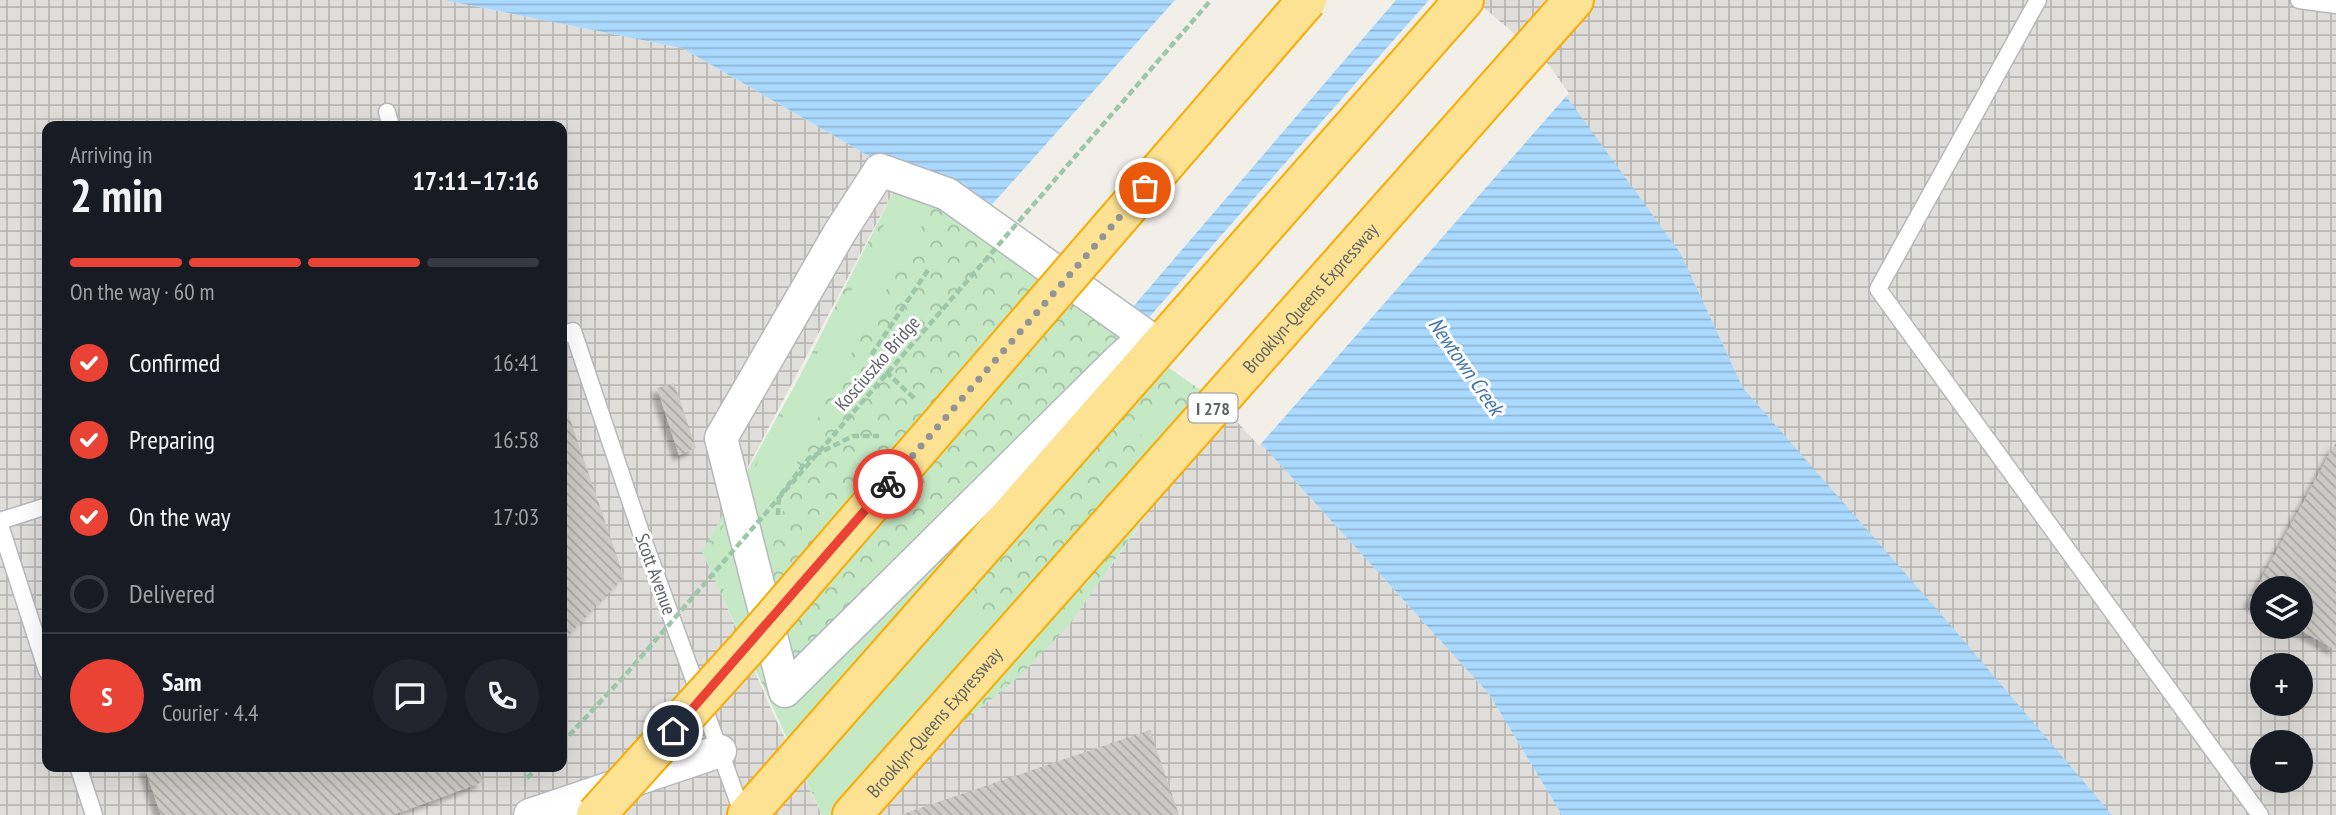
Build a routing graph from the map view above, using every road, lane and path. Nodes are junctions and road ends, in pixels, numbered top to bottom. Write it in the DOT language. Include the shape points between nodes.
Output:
graph roads {
  1 [pos="1211,0"];
  2 [pos="1307,0"];
  3 [pos="1464,0"];
  4 [pos="1574,0"];
  5 [pos="2038,0"];
  6 [pos="2299,0"];
  7 [pos="2336,5"];
  8 [pos="880,170"];
  9 [pos="567,333"];
  10 [pos="890,436"];
  11 [pos="42,508"];
  12 [pos="0,523"];
  13 [pos="778,523"];
  14 [pos="42,655"];
  15 [pos="567,738"];
  16 [pos="720,751"];
  17 [pos="80,772"];
  18 [pos="94,815"];
  19 [pos="530,815"];
  20 [pos="596,815"];
  21 [pos="745,815"];
  22 [pos="852,815"];
  23 [pos="2260,815"];
  1 -- 15 [label="path, Kosciuszko Bridge, bridge"];
  2 -- 20 [label="highway, bridge" via="731,666"];
  3 -- 21 [label="highway"];
  4 -- 22 [label="highway, Brooklyn-Queens Expressway / I 278"];
  5 -- 23 [label="lane" via="1878,289"];
  6 -- 7 [label="lane"];
  8 -- 8 [label="street" via="947,194 1146,336 785,691 721,438"];
  9 -- 16 [label="lane, Scott Avenue"];
  10 -- 13 [label="path" via="853,436 809,458 779,497"];
  11 -- 12 [label="lane"];
  12 -- 14 [label="lane"];
  16 -- 19 [label="street"];
  16 -- 21 [label="lane, Scott Avenue"];
  17 -- 18 [label="lane"];
}
